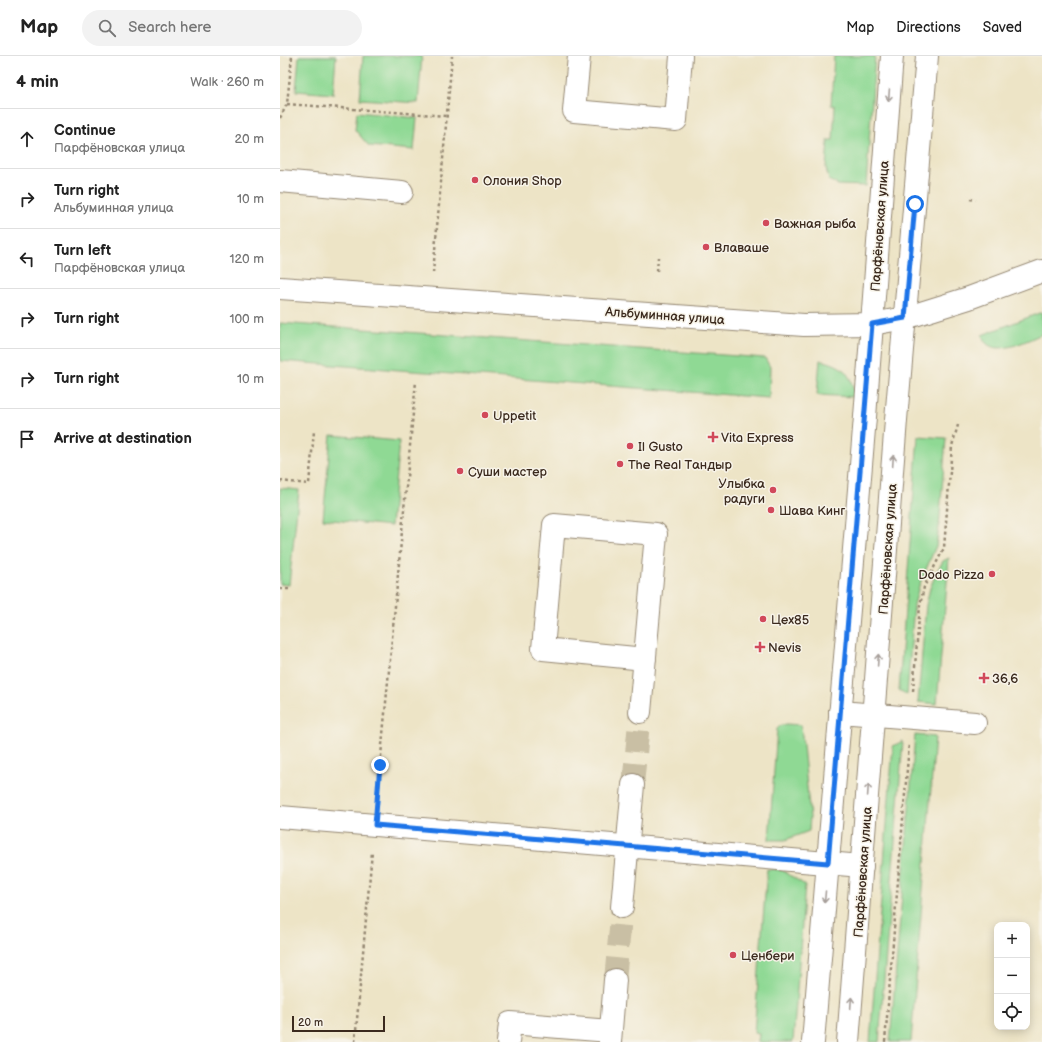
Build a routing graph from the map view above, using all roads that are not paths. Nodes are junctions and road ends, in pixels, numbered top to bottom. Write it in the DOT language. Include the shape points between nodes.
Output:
graph roads {
  1 [pos="579,56"];
  2 [pos="681,56"];
  3 [pos="892,56"];
  4 [pos="927,56"];
  5 [pos="280,181"];
  6 [pos="402,192"];
  7 [pos="1042,271"];
  8 [pos="280,288"];
  9 [pos="905,318"];
  10 [pos="872,324"];
  11 [pos="645,659"];
  12 [pos="640,712"];
  13 [pos="840,712"];
  14 [pos="874,715"];
  15 [pos="975,723"];
  16 [pos="633,785"];
  17 [pos="280,818"];
  18 [pos="628,846"];
  19 [pos="828,863"];
  20 [pos="862,866"];
  21 [pos="622,906"];
  22 [pos="615,980"];
  23 [pos="610,1037"];
  24 [pos="508,1042"];
  25 [pos="814,1042"];
  26 [pos="848,1042"];
  1 -- 2 [label="street" via="574,111 676,120"];
  3 -- 10 [label="street, Парфёновская улица, one-way"];
  4 -- 9 [label="street, Парфёновская улица"];
  5 -- 6 [label="street"];
  7 -- 9 [label="street, Альбуминная улица"];
  8 -- 10 [label="street, Альбуминная улица" via="797,324"];
  9 -- 10 [label="street, Альбуминная улица"];
  14 -- 9 [label="street, Парфёновская улица, one-way"];
  10 -- 13 [label="street, Парфёновская улица"];
  11 -- 11 [label="street" via="543,649 554,525 656,534"];
  11 -- 12 [label="street"];
  13 -- 14 [label="street"];
  13 -- 19 [label="street, Парфёновская улица"];
  14 -- 15 [label="street"];
  20 -- 14 [label="street, Парфёновская улица, one-way"];
  16 -- 18 [label="street"];
  17 -- 18 [label="street"];
  18 -- 19 [label="street"];
  18 -- 21 [label="street"];
  19 -- 20 [label="street"];
  19 -- 25 [label="street, Парфёновская улица, one-way"];
  26 -- 20 [label="street, Парфёновская улица, one-way"];
  22 -- 23 [label="street"];
  23 -- 24 [label="street" via="510,1023"];
}
